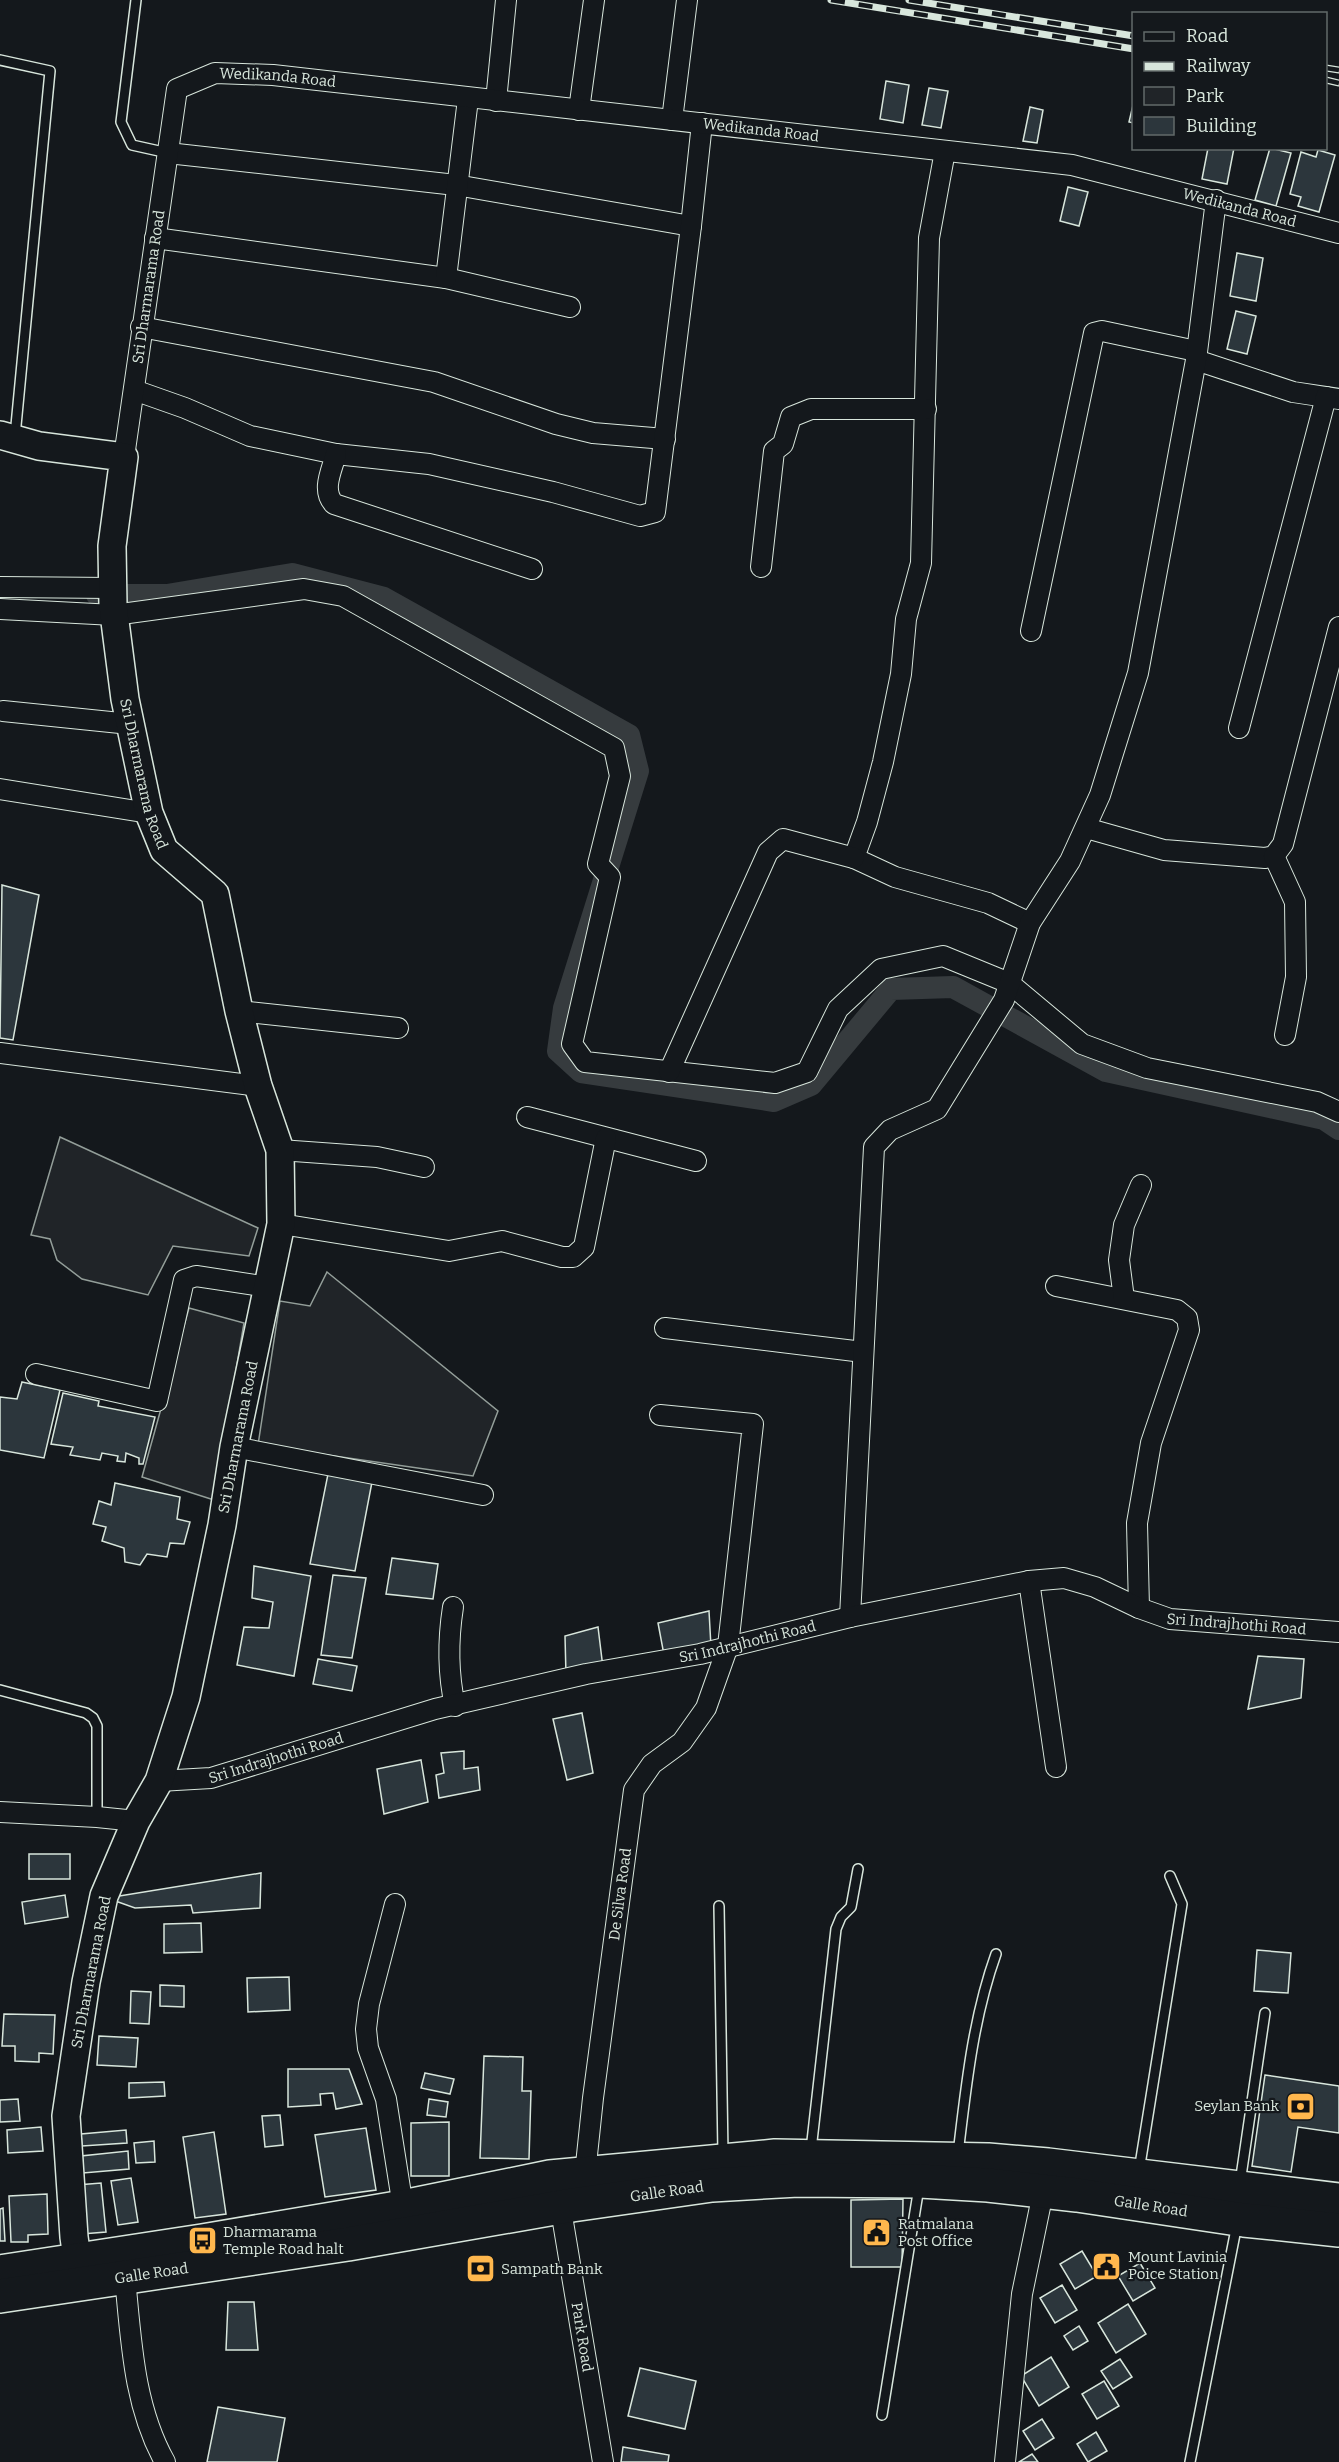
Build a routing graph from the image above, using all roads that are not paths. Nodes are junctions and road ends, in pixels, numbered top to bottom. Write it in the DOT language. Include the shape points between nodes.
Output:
graph roads {
  1 [pos="136,0"];
  2 [pos="506,0"];
  3 [pos="594,0"];
  4 [pos="687,0"];
  5 [pos="0,60"];
  6 [pos="177,89"];
  7 [pos="468,99"];
  8 [pos="496,101"];
  9 [pos="579,110"];
  10 [pos="672,120"];
  11 [pos="702,123"];
  12 [pos="945,152"];
  13 [pos="168,153"];
  14 [pos="456,185"];
  15 [pos="1216,200"];
  16 [pos="691,226"];
  17 [pos="1339,233"];
  18 [pos="155,238"];
  19 [pos="446,278"];
  20 [pos="570,307"];
  21 [pos="141,327"];
  22 [pos="1196,355"];
  23 [pos="134,390"];
  24 [pos="1333,398"];
  25 [pos="926,409"];
  26 [pos="7,437"];
  27 [pos="665,439"];
  28 [pos="336,454"];
  29 [pos="124,457"];
  30 [pos="761,567"];
  31 [pos="532,569"];
  32 [pos="0,587"];
  33 [pos="113,600"];
  34 [pos="0,609"];
  35 [pos="1339,627"];
  36 [pos="1031,631"];
  37 [pos="3,711"];
  38 [pos="130,724"];
  39 [pos="1239,728"];
  40 [pos="0,789"];
  41 [pos="149,813"];
  42 [pos="1086,828"];
  43 [pos="1274,856"];
  44 [pos="854,858"];
  45 [pos="1030,923"];
  46 [pos="1007,991"];
  47 [pos="239,1011"];
  48 [pos="398,1028"];
  49 [pos="1285,1035"];
  50 [pos="0,1053"];
  51 [pos="669,1072"];
  52 [pos="258,1086"];
  53 [pos="1339,1112"];
  54 [pos="527,1117"];
  55 [pos="606,1138"];
  56 [pos="280,1150"];
  57 [pos="696,1161"];
  58 [pos="424,1167"];
  59 [pos="1141,1185"];
  60 [pos="280,1224"];
  61 [pos="1056,1286"];
  62 [pos="269,1287"];
  63 [pos="1124,1299"];
  64 [pos="665,1328"];
  65 [pos="863,1352"];
  66 [pos="36,1374"];
  67 [pos="660,1415"];
  68 [pos="234,1447"];
  69 [pos="483,1495"];
  70 [pos="1029,1581"];
  71 [pos="453,1607"];
  72 [pos="1139,1608"];
  73 [pos="850,1617"];
  74 [pos="1339,1632"];
  75 [pos="728,1646"];
  76 [pos="0,1690"];
  77 [pos="455,1706"];
  78 [pos="1056,1767"];
  79 [pos="159,1781"];
  80 [pos="0,1812"];
  81 [pos="97,1817"];
  82 [pos="136,1821"];
  83 [pos="858,1869"];
  84 [pos="1170,1876"];
  85 [pos="395,1904"];
  86 [pos="719,1906"];
  87 [pos="996,1954"];
  88 [pos="1264,2013"];
  89 [pos="811,2157"];
  90 [pos="958,2159"];
  91 [pos="723,2162"];
  92 [pos="1138,2176"];
  93 [pos="1046,2178"];
  94 [pos="920,2181"];
  95 [pos="567,2186"];
  96 [pos="1339,2200"];
  97 [pos="1239,2204"];
  98 [pos="404,2207"];
  99 [pos="1339,2230"];
  100 [pos="124,2265"];
  101 [pos="0,2272"];
  102 [pos="79,2273"];
  103 [pos="0,2296"];
  104 [pos="882,2415"];
  105 [pos="165,2462"];
  106 [pos="603,2462"];
  107 [pos="1005,2462"];
  108 [pos="1190,2462"];
  1 -- 13 [label="lane" via="121,122 132,145"];
  2 -- 8 [label="street"];
  3 -- 9 [label="street"];
  4 -- 10 [label="street"];
  5 -- 26 [label="lane" via="50,71"];
  6 -- 7 [label="street, Wedikanda Road" via="215,73 273,75"];
  6 -- 13 [label="street, Sri Dharmarama Road"];
  7 -- 8 [label="street, Wedikanda Road"];
  7 -- 14 [label="street"];
  8 -- 9 [label="street, Wedikanda Road"];
  9 -- 10 [label="street, Wedikanda Road"];
  10 -- 11 [label="street, Wedikanda Road"];
  11 -- 12 [label="street, Wedikanda Road"];
  11 -- 16 [label="street"];
  12 -- 15 [label="street, Wedikanda Road" via="1072,165"];
  12 -- 25 [label="street" via="929,238"];
  13 -- 14 [label="street"];
  13 -- 18 [label="street, Sri Dharmarama Road"];
  14 -- 16 [label="street"];
  14 -- 19 [label="street"];
  15 -- 17 [label="street, Wedikanda Road"];
  15 -- 22 [label="street"];
  16 -- 27 [label="street"];
  18 -- 19 [label="street"];
  18 -- 21 [label="street, Sri Dharmarama Road"];
  19 -- 20 [label="street"];
  21 -- 23 [label="street, Sri Dharmarama Road"];
  21 -- 27 [label="street" via="434,382 593,433"];
  22 -- 24 [label="street" via="1293,392"];
  22 -- 36 [label="street" via="1102,331 1094,333"];
  22 -- 42 [label="street" via="1138,673"];
  23 -- 28 [label="street" via="250,436"];
  23 -- 29 [label="street, Sri Dharmarama Road"];
  24 -- 39 [label="street"];
  25 -- 30 [label="street" via="811,409 791,417 783,444 774,451"];
  25 -- 44 [label="street" via="921,563 906,619 901,674 883,762"];
  26 -- 29 [label="street" via="39,446"];
  27 -- 28 [label="street" via="655,512 640,516 429,464"];
  28 -- 31 [label="street" via="327,487 328,498 334,504"];
  29 -- 33 [label="street, Sri Dharmarama Road" via="111,546"];
  32 -- 33 [label="street"];
  33 -- 34 [label="street"];
  33 -- 38 [label="street, Sri Dharmarama Road"];
  33 -- 51 [label="street" via="304,589 343,596 614,748 620,776 572,1044 585,1062"];
  35 -- 43 [label="street" via="1283,844"];
  37 -- 38 [label="street"];
  38 -- 41 [label="street, Sri Dharmarama Road"];
  40 -- 41 [label="street"];
  41 -- 47 [label="street, Sri Dharmarama Road" via="164,850 215,894"];
  42 -- 43 [label="street" via="1164,850"];
  42 -- 45 [label="street"];
  43 -- 49 [label="street" via="1295,902 1296,977"];
  44 -- 45 [label="street" via="895,877 988,903"];
  44 -- 51 [label="street" via="783,839 768,852"];
  45 -- 46 [label="street"];
  46 -- 51 [label="street" via="943,956 881,969 838,1009 807,1072 776,1083"];
  46 -- 53 [label="street" via="1082,1044 1147,1068 1317,1102"];
  46 -- 65 [label="street" via="991,1024 937,1109 890,1130 874,1147"];
  47 -- 48 [label="street"];
  47 -- 52 [label="street, Sri Dharmarama Road"];
  50 -- 52 [label="street"];
  52 -- 56 [label="street, Sri Dharmarama Road"];
  54 -- 55 [label="street"];
  55 -- 57 [label="street"];
  55 -- 60 [label="street" via="584,1247 573,1257 502,1241 449,1251"];
  56 -- 58 [label="street" via="377,1157"];
  56 -- 60 [label="street, Sri Dharmarama Road"];
  59 -- 63 [label="street" via="1124,1225 1119,1260"];
  60 -- 62 [label="street, Sri Dharmarama Road"];
  61 -- 63 [label="street"];
  62 -- 66 [label="street" via="196,1276 184,1280 157,1401"];
  62 -- 68 [label="street, Sri Dharmarama Road"];
  63 -- 72 [label="street" via="1177,1310 1187,1318 1189,1330 1152,1443 1137,1523"];
  64 -- 65 [label="street"];
  65 -- 73 [label="street"];
  67 -- 75 [label="street, De Silva Road" via="753,1424"];
  68 -- 69 [label="street"];
  68 -- 79 [label="street, Sri Dharmarama Road" via="186,1697"];
  70 -- 72 [label="street, Sri Indrajhothi Road" via="1064,1578 1095,1587"];
  70 -- 73 [label="street, Sri Indrajhothi Road"];
  70 -- 78 [label="street"];
  71 -- 77 [label="street" via="450,1667"];
  72 -- 74 [label="street, Sri Indrajhothi Road" via="1170,1619"];
  73 -- 75 [label="street, Sri Indrajhothi Road"];
  75 -- 77 [label="street, Sri Indrajhothi Road" via="586,1674"];
  75 -- 95 [label="street, De Silva Road" via="706,1708 682,1742 652,1764 634,1790 593,2098"];
  76 -- 81 [label="lane" via="93,1718 97,1726"];
  77 -- 79 [label="street, Sri Indrajhothi Road" via="211,1778"];
  79 -- 82 [label="street, Sri Dharmarama Road"];
  80 -- 81 [label="street"];
  81 -- 82 [label="street"];
  82 -- 102 [label="street, Sri Dharmarama Road" via="104,1896 86,1982 66,2116"];
  83 -- 89 [label="lane" via="851,1907 836,1929"];
  84 -- 92 [label="lane" via="1182,1904"];
  85 -- 98 [label="street" via="366,2029 368,2048 386,2099"];
  86 -- 91 [label="lane"];
  87 -- 90 [label="lane" via="975,2031"];
  88 -- 97 [label="lane"];
  89 -- 90 [label="highway, Galle Road"];
  89 -- 91 [label="highway, Galle Road" via="775,2156"];
  90 -- 93 [label="highway, Galle Road"];
  91 -- 95 [label="highway, Galle Road"];
  92 -- 93 [label="highway, Galle Road"];
  92 -- 97 [label="highway, Galle Road"];
  93 -- 94 [label="highway, Galle Road"];
  93 -- 97 [label="highway, Galle Road"];
  93 -- 107 [label="street" via="1022,2294"];
  94 -- 95 [label="highway, Galle Road"];
  94 -- 104 [label="lane"];
  95 -- 98 [label="highway, Galle Road"];
  95 -- 100 [label="highway, Galle Road" via="428,2231"];
  95 -- 106 [label="street, Park Road"];
  96 -- 97 [label="highway, Galle Road"];
  97 -- 99 [label="highway, Galle Road"];
  97 -- 108 [label="lane" via="1221,2315"];
  98 -- 100 [label="highway, Galle Road"];
  100 -- 102 [label="highway, Galle Road"];
  100 -- 105 [label="street" via="136,2384 153,2441"];
  101 -- 102 [label="highway, Galle Road"];
  102 -- 103 [label="highway, Galle Road"];
}
